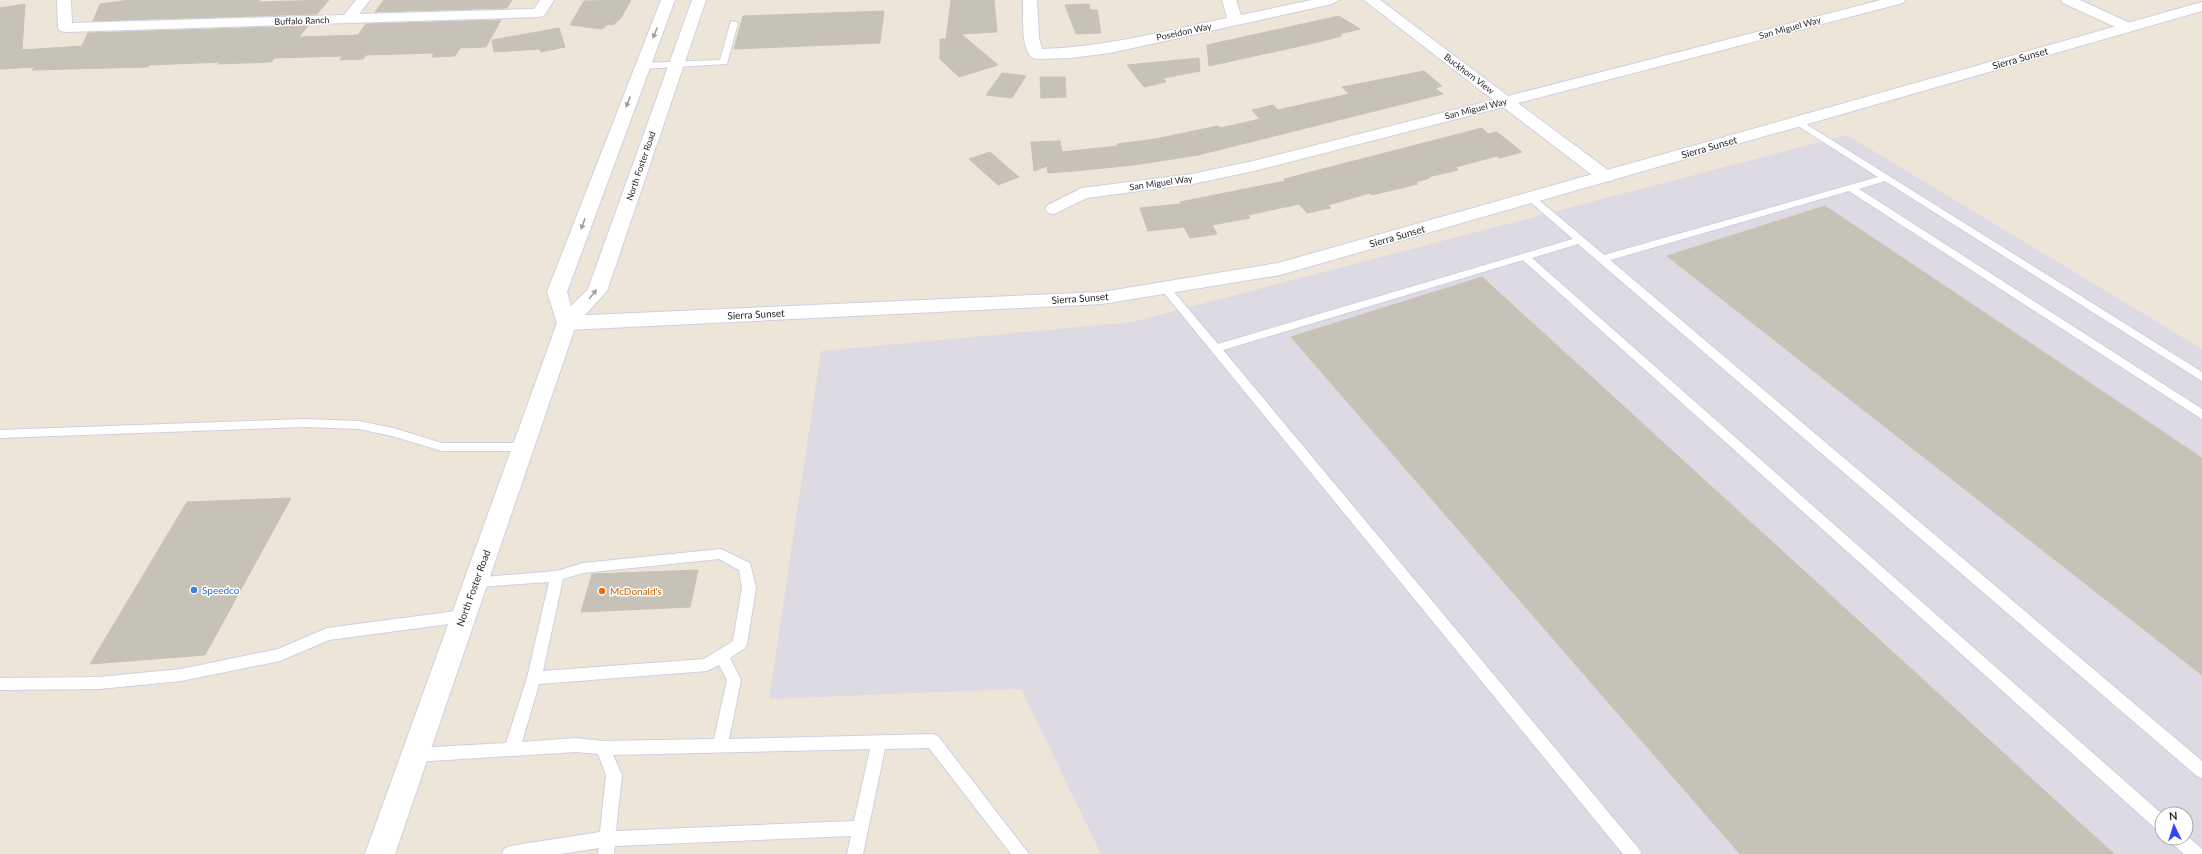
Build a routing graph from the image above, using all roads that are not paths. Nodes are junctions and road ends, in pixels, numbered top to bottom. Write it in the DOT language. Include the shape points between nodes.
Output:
graph roads {
  1 [pos="64,0"];
  2 [pos="363,0"];
  3 [pos="547,0"];
  4 [pos="668,0"];
  5 [pos="698,0"];
  6 [pos="1030,0"];
  7 [pos="1229,0"];
  8 [pos="1332,0"];
  9 [pos="1371,0"];
  10 [pos="1843,0"];
  11 [pos="1898,0"];
  12 [pos="2068,0"];
  13 [pos="2202,6"];
  14 [pos="1860,10"];
  15 [pos="348,19"];
  16 [pos="1235,21"];
  17 [pos="734,23"];
  18 [pos="2127,27"];
  19 [pos="676,64"];
  20 [pos="642,66"];
  21 [pos="1506,102"];
  22 [pos="1798,122"];
  23 [pos="1606,176"];
  24 [pos="1885,178"];
  25 [pos="1851,188"];
  26 [pos="1531,198"];
  27 [pos="1054,209"];
  28 [pos="1580,240"];
  29 [pos="1524,256"];
  30 [pos="1602,258"];
  31 [pos="1165,288"];
  32 [pos="567,323"];
  33 [pos="1215,348"];
  34 [pos="2202,377"];
  35 [pos="2202,415"];
  36 [pos="0,434"];
  37 [pos="523,447"];
  38 [pos="557,576"];
  39 [pos="476,582"];
  40 [pos="464,616"];
  41 [pos="721,656"];
  42 [pos="534,678"];
  43 [pos="0,684"];
  44 [pos="879,742"];
  45 [pos="720,746"];
  46 [pos="603,748"];
  47 [pos="512,749"];
  48 [pos="415,755"];
  49 [pos="2202,771"];
  50 [pos="2154,817"];
  51 [pos="861,828"];
  52 [pos="606,846"];
  53 [pos="2187,846"];
  54 [pos="380,854"];
  55 [pos="510,854"];
  56 [pos="855,854"];
  57 [pos="1021,854"];
  58 [pos="1633,854"];
  59 [pos="2196,854"];
  1 -- 15 [label="street, Buffalo Ranch" via="65,28"];
  2 -- 15 [label="street"];
  3 -- 15 [label="street, Buffalo Ranch" via="539,13"];
  4 -- 20 [label="street, one-way"];
  5 -- 19 [label="street, North Foster Road"];
  6 -- 16 [label="street, Poseidon Way" via="1032,38 1036,54 1110,48"];
  7 -- 16 [label="street"];
  8 -- 16 [label="street, Poseidon Way"];
  9 -- 21 [label="street, Buckhorn View"];
  10 -- 14 [label="street"];
  11 -- 14 [label="street, San Miguel Way"];
  12 -- 18 [label="street"];
  13 -- 18 [label="street, Sierra Sunset"];
  14 -- 21 [label="street, San Miguel Way"];
  17 -- 19 [label="lane" via="724,62"];
  18 -- 22 [label="street, Sierra Sunset"];
  19 -- 20 [label="lane"];
  32 -- 19 [label="street, North Foster Road, one-way" via="597,291"];
  20 -- 32 [label="street, one-way" via="557,292"];
  21 -- 23 [label="street, Buckhorn View"];
  21 -- 27 [label="street, San Miguel Way" via="1254,166 1192,179 1082,193"];
  22 -- 23 [label="street, Sierra Sunset"];
  22 -- 24 [label="lane"];
  23 -- 26 [label="street, Sierra Sunset"];
  24 -- 25 [label="lane"];
  24 -- 34 [label="lane"];
  25 -- 30 [label="lane"];
  25 -- 35 [label="lane"];
  26 -- 28 [label="lane"];
  26 -- 31 [label="street, Sierra Sunset" via="1280,269"];
  28 -- 29 [label="lane"];
  28 -- 30 [label="lane"];
  29 -- 33 [label="lane"];
  29 -- 50 [label="lane"];
  30 -- 49 [label="lane"];
  31 -- 32 [label="street, Sierra Sunset" via="1102,298"];
  31 -- 33 [label="lane"];
  32 -- 37 [label="street, North Foster Road"];
  33 -- 58 [label="lane"];
  36 -- 37 [label="lane" via="305,423 359,425 442,447"];
  37 -- 39 [label="street, North Foster Road"];
  38 -- 39 [label="lane"];
  38 -- 41 [label="lane" via="583,568 721,554 745,567 750,588 740,644"];
  38 -- 42 [label="lane"];
  39 -- 40 [label="street, North Foster Road"];
  40 -- 43 [label="lane" via="327,634 280,655 181,675 100,683"];
  40 -- 48 [label="street, North Foster Road"];
  41 -- 42 [label="lane" via="707,665"];
  41 -- 45 [label="lane" via="734,680"];
  42 -- 47 [label="lane"];
  44 -- 45 [label="lane"];
  44 -- 51 [label="lane"];
  44 -- 57 [label="lane" via="933,741"];
  45 -- 46 [label="lane"];
  46 -- 47 [label="lane" via="576,745"];
  46 -- 52 [label="lane" via="614,775"];
  47 -- 48 [label="lane"];
  48 -- 54 [label="street, North Foster Road"];
  51 -- 52 [label="lane"];
  51 -- 56 [label="lane"];
  52 -- 55 [label="lane"];
  53 -- 59 [label="lane"];
}
